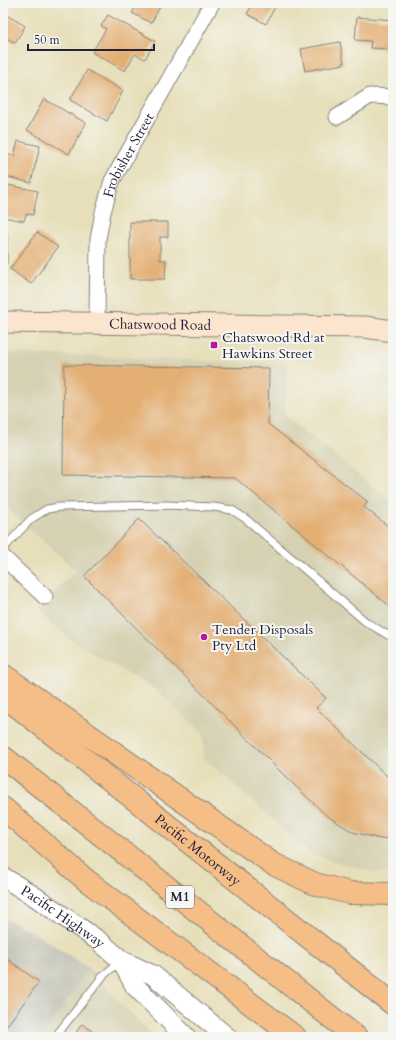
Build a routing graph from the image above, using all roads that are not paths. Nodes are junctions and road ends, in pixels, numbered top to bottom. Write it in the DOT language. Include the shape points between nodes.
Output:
graph roads {
  1 [pos="212,3"];
  2 [pos="393,96"];
  3 [pos="337,117"];
  4 [pos="3,322"];
  5 [pos="393,323"];
  6 [pos="97,324"];
  7 [pos="365,327"];
  8 [pos="393,331"];
  9 [pos="3,549"];
  10 [pos="3,557"];
  11 [pos="45,597"];
  12 [pos="393,638"];
  13 [pos="3,675"];
  14 [pos="3,695"];
  15 [pos="3,757"];
  16 [pos="3,808"];
  17 [pos="3,877"];
  18 [pos="393,894"];
  19 [pos="121,960"];
  20 [pos="393,1004"];
  21 [pos="55,1037"];
  22 [pos="186,1037"];
  23 [pos="226,1037"];
  24 [pos="295,1037"];
  25 [pos="356,1037"];
  1 -- 6 [label="street, Frobisher Street" via="112,181 98,239"];
  2 -- 3 [label="street" via="370,96"];
  4 -- 6 [label="main road, Chatswood Road"];
  5 -- 7 [label="main road, Chatswood Road"];
  6 -- 7 [label="main road, Chatswood Road"];
  7 -- 8 [label="main road, Chatswood Road"];
  9 -- 12 [label="lane" via="31,518 47,509 167,505 214,506 232,510 246,519 366,622"];
  10 -- 11 [label="street"];
  13 -- 18 [label="highway" via="273,864 315,884 350,894"];
  14 -- 20 [label="highway, Pacific Motorway"];
  15 -- 25 [label="highway, M1"];
  16 -- 24 [label="highway" via="86,880"];
  17 -- 19 [label="street, Pacific Highway" via="99,941"];
  19 -- 21 [label="lane" via="103,976"];
  19 -- 22 [label="street, Pacific Highway" via="135,986"];
  19 -- 23 [label="street, Pacific Highway" via="153,975"];
}
